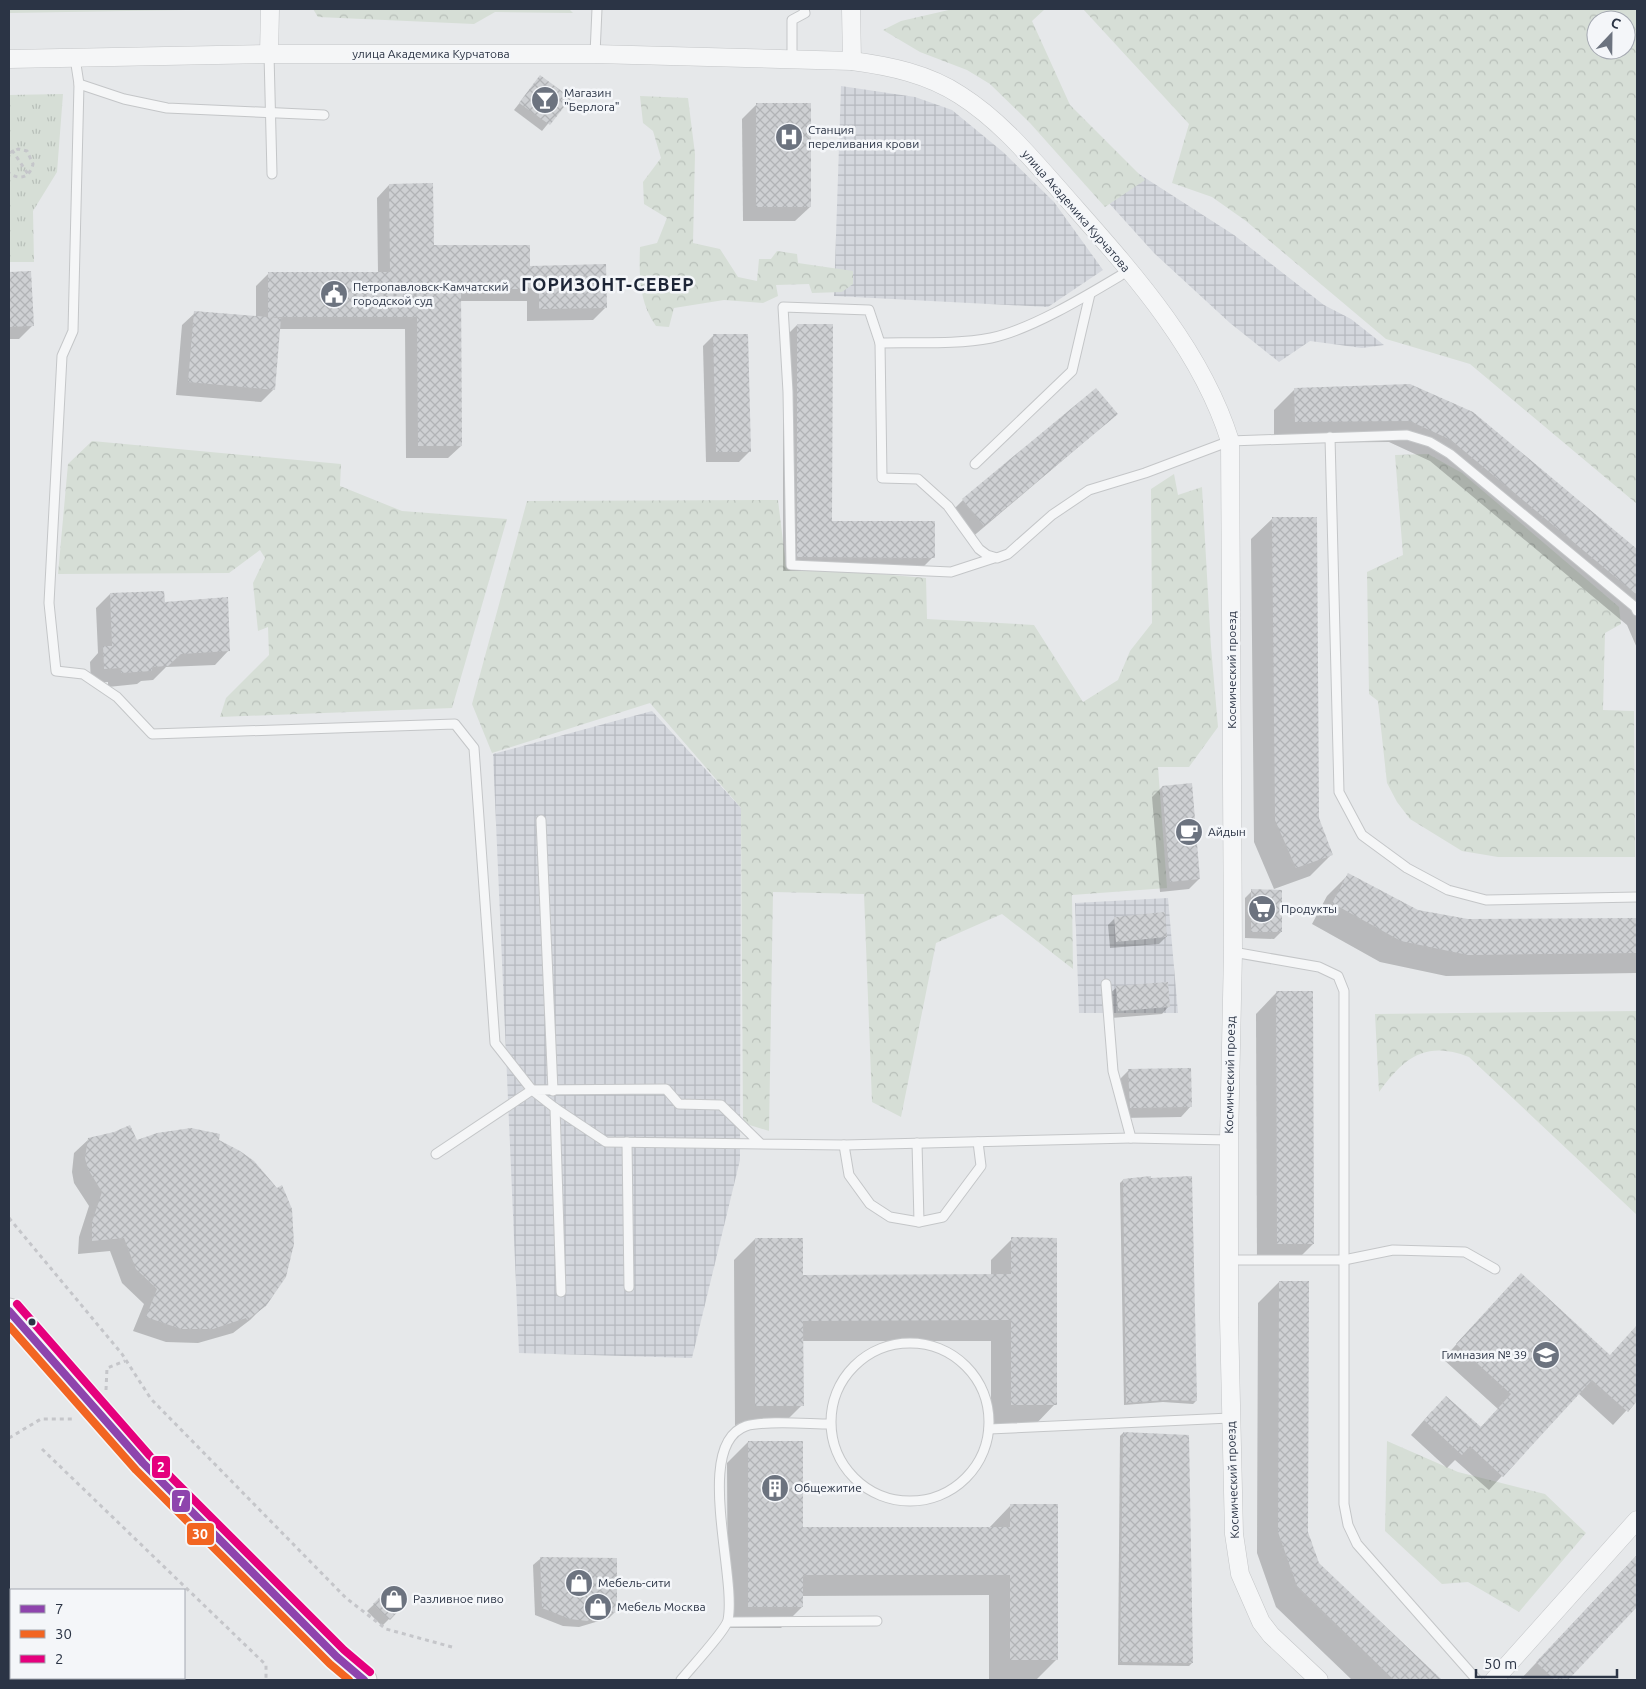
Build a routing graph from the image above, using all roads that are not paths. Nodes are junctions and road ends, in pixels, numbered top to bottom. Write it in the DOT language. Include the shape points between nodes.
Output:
graph roads {
  1 [pos="270,9"];
  2 [pos="597,9"];
  3 [pos="804,9"];
  4 [pos="851,9"];
  5 [pos="269,54"];
  6 [pos="595,54"];
  7 [pos="75,58"];
  8 [pos="9,59"];
  9 [pos="792,60"];
  10 [pos="852,61"];
  11 [pos="79,84"];
  12 [pos="270,113"];
  13 [pos="324,115"];
  14 [pos="272,174"];
  15 [pos="1128,271"];
  16 [pos="1090,294"];
  17 [pos="880,343"];
  18 [pos="1330,437"];
  19 [pos="1230,440"];
  20 [pos="974,464"];
  21 [pos="994,558"];
  22 [pos="1637,611"];
  23 [pos="541,820"];
  24 [pos="1637,897"];
  25 [pos="1233,952"];
  26 [pos="1106,984"];
  27 [pos="532,1090"];
  28 [pos="553,1091"];
  29 [pos="555,1108"];
  30 [pos="1131,1138"];
  31 [pos="1229,1140"];
  32 [pos="627,1142"];
  33 [pos="978,1142"];
  34 [pos="917,1143"];
  35 [pos="761,1144"];
  36 [pos="844,1144"];
  37 [pos="436,1154"];
  38 [pos="918,1222"];
  39 [pos="1231,1260"];
  40 [pos="1344,1260"];
  41 [pos="1495,1268"];
  42 [pos="629,1287"];
  43 [pos="561,1292"];
  44 [pos="9,1311"];
  45 [pos="1230,1418"];
  46 [pos="830,1424"];
  47 [pos="989,1429"];
  48 [pos="1637,1520"];
  49 [pos="877,1621"];
  50 [pos="728,1622"];
  51 [pos="364,1680"];
  52 [pos="681,1680"];
  53 [pos="1319,1680"];
  54 [pos="1477,1680"];
  55 [pos="1494,1680"];
  1 -- 5 [label="street"];
  2 -- 6 [label="lane"];
  3 -- 9 [label="lane" via="805,13 792,20"];
  4 -- 10 [label="street"];
  5 -- 6 [label="street, улица Академика Курчатова"];
  5 -- 7 [label="street, улица Академика Курчатова"];
  5 -- 12 [label="lane"];
  6 -- 9 [label="street, улица Академика Курчатова"];
  7 -- 8 [label="street, улица Академика Курчатова"];
  7 -- 11 [label="lane"];
  9 -- 10 [label="street, улица Академика Курчатова"];
  10 -- 15 [label="street, улица Академика Курчатова" via="928,79 958,93 983,110 1025,151"];
  11 -- 12 [label="lane" via="124,99 167,108"];
  11 -- 27 [label="lane" via="73,331 62,356 50,593 56,671 83,674 117,697 152,734 455,724 474,748 495,1043"];
  12 -- 13 [label="lane"];
  12 -- 14 [label="lane"];
  15 -- 16 [label="lane"];
  15 -- 19 [label="street, улица Академика Курчатова" via="1196,365 1223,418"];
  16 -- 17 [label="lane" via="1008,334 973,341"];
  16 -- 20 [label="lane" via="1072,370"];
  17 -- 21 [label="lane" via="882,478 918,479 948,506 979,549"];
  17 -- 21 [label="lane" via="869,310 783,307 791,565 951,572"];
  18 -- 19 [label="lane"];
  18 -- 22 [label="lane" via="1408,435 1430,442 1450,454"];
  18 -- 24 [label="lane" via="1339,792 1362,835 1415,873 1448,890 1486,900"];
  19 -- 21 [label="lane" via="1145,473 1089,490 1052,514 1008,554"];
  19 -- 25 [label="street, Космический проезд"];
  23 -- 28 [label="lane"];
  25 -- 31 [label="street, Космический проезд"];
  25 -- 40 [label="lane" via="1320,967 1338,976 1344,991"];
  26 -- 30 [label="lane" via="1113,1071"];
  27 -- 28 [label="lane"];
  27 -- 29 [label="lane"];
  27 -- 37 [label="lane"];
  28 -- 35 [label="lane" via="666,1089 679,1104 721,1105"];
  29 -- 32 [label="lane" via="606,1142"];
  29 -- 43 [label="lane"];
  30 -- 31 [label="lane"];
  30 -- 33 [label="lane"];
  31 -- 39 [label="street, Космический проезд"];
  32 -- 35 [label="lane"];
  32 -- 42 [label="lane"];
  33 -- 34 [label="lane"];
  33 -- 38 [label="lane" via="981,1166 964,1190 943,1217"];
  34 -- 36 [label="lane"];
  34 -- 38 [label="lane"];
  35 -- 36 [label="lane"];
  36 -- 38 [label="lane" via="849,1175 870,1204 890,1217"];
  39 -- 40 [label="lane"];
  39 -- 45 [label="street, Космический проезд"];
  40 -- 41 [label="lane" via="1393,1250 1465,1252"];
  40 -- 54 [label="lane" via="1344,1504 1348,1525 1373,1565"];
  44 -- 51 [label="main road" via="143,1463 337,1657"];
  45 -- 47 [label="lane"];
  45 -- 53 [label="street, Космический проезд" via="1234,1534 1240,1574 1271,1635"];
  46 -- 47 [label="lane" via="835,1450 849,1473 869,1490 894,1500 921,1500 946,1492 967,1476 982,1455"];
  46 -- 47 [label="lane" via="833,1399 845,1376 863,1358 886,1346 912,1343 937,1347 959,1360 977,1379 987,1403"];
  46 -- 50 [label="lane" via="752,1424 738,1430 726,1442 719,1469"];
  48 -- 55 [label="street"];
  49 -- 50 [label="lane"];
  50 -- 52 [label="lane"];
}
